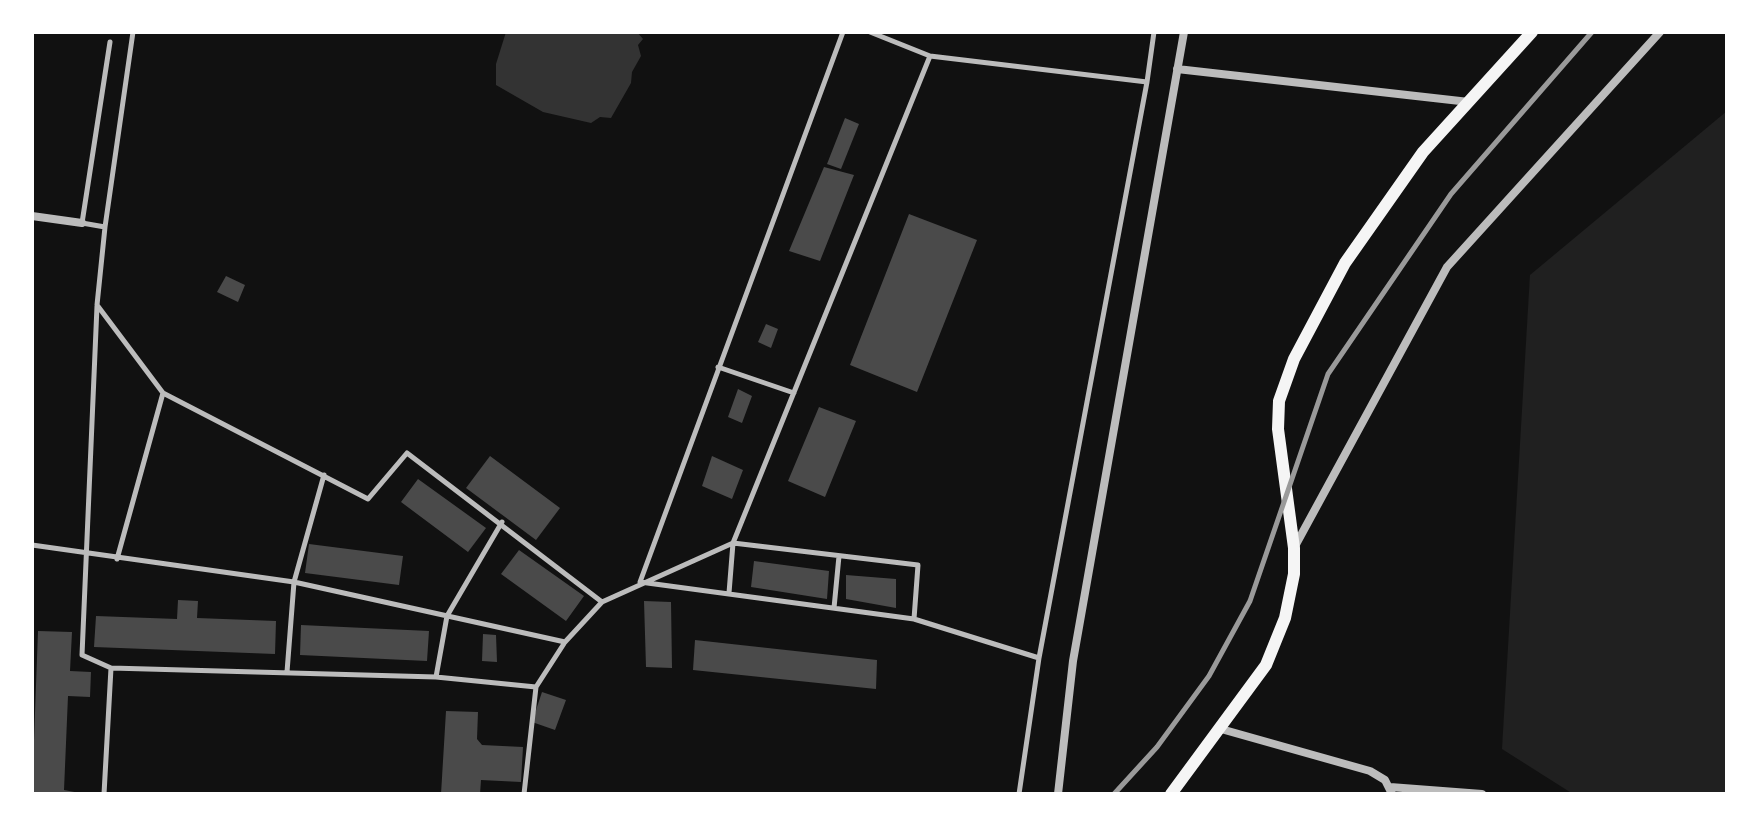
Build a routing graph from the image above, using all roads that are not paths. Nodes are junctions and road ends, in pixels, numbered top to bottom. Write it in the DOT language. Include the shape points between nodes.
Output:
graph roads {
  1 [pos="133,32"];
  2 [pos="843,32"];
  3 [pos="870,32"];
  4 [pos="1154,32"];
  5 [pos="1184,32"];
  6 [pos="1532,32"];
  7 [pos="1660,32"];
  8 [pos="110,42"];
  9 [pos="930,56"];
  10 [pos="1177,69"];
  11 [pos="1147,82"];
  12 [pos="1469,102"];
  13 [pos="32,216"];
  14 [pos="82,223"];
  15 [pos="105,227"];
  16 [pos="97,305"];
  17 [pos="718,367"];
  18 [pos="163,393"];
  19 [pos="794,393"];
  20 [pos="324,475"];
  21 [pos="502,522"];
  22 [pos="733,543"];
  23 [pos="32,545"];
  24 [pos="1294,548"];
  25 [pos="85,552"];
  26 [pos="839,556"];
  27 [pos="117,559"];
  28 [pos="294,582"];
  29 [pos="640,582"];
  30 [pos="729,593"];
  31 [pos="602,602"];
  32 [pos="834,608"];
  33 [pos="447,616"];
  34 [pos="914,619"];
  35 [pos="565,642"];
  36 [pos="1039,658"];
  37 [pos="111,668"];
  38 [pos="287,672"];
  39 [pos="436,677"];
  40 [pos="536,687"];
  41 [pos="1221,729"];
  42 [pos="1391,791"];
  43 [pos="104,794"];
  44 [pos="524,794"];
  45 [pos="1019,794"];
  46 [pos="1058,794"];
  47 [pos="1171,794"];
  48 [pos="1482,794"];
  1 -- 15 [label="lane"];
  2 -- 17 [label="lane"];
  3 -- 9 [label="lane"];
  4 -- 11 [label="lane"];
  5 -- 10 [label="street"];
  6 -- 12 [label="main road"];
  7 -- 24 [label="street" via="1447,267"];
  8 -- 14 [label="lane"];
  9 -- 11 [label="lane"];
  9 -- 19 [label="lane"];
  10 -- 12 [label="street"];
  10 -- 46 [label="street" via="1073,661"];
  11 -- 36 [label="lane"];
  12 -- 24 [label="main road" via="1423,152 1345,263 1294,359 1279,401 1278,429"];
  13 -- 14 [label="street"];
  14 -- 15 [label="lane"];
  15 -- 16 [label="lane"];
  16 -- 18 [label="lane"];
  16 -- 25 [label="lane"];
  17 -- 19 [label="lane"];
  17 -- 29 [label="lane"];
  18 -- 20 [label="lane"];
  18 -- 27 [label="lane"];
  19 -- 22 [label="lane"];
  20 -- 21 [label="lane" via="368,499 407,453"];
  20 -- 28 [label="lane"];
  21 -- 31 [label="lane"];
  21 -- 33 [label="lane"];
  22 -- 26 [label="lane"];
  22 -- 29 [label="lane"];
  22 -- 30 [label="lane"];
  23 -- 25 [label="lane"];
  24 -- 41 [label="main road" via="1294,574 1281,630 1266,665"];
  25 -- 27 [label="lane"];
  25 -- 37 [label="lane" via="82,655"];
  26 -- 32 [label="lane"];
  26 -- 34 [label="lane" via="918,565"];
  27 -- 28 [label="lane"];
  28 -- 33 [label="lane"];
  28 -- 38 [label="lane"];
  29 -- 30 [label="lane"];
  29 -- 31 [label="lane"];
  30 -- 32 [label="lane"];
  31 -- 35 [label="lane"];
  32 -- 34 [label="lane"];
  33 -- 35 [label="lane"];
  33 -- 39 [label="lane"];
  34 -- 36 [label="lane"];
  35 -- 40 [label="lane"];
  36 -- 45 [label="lane"];
  37 -- 38 [label="lane"];
  37 -- 43 [label="lane"];
  38 -- 39 [label="lane"];
  39 -- 40 [label="lane"];
  40 -- 44 [label="lane"];
  41 -- 42 [label="street" via="1361,767 1378,775"];
  41 -- 47 [label="main road"];
  42 -- 48 [label="street"];
}
